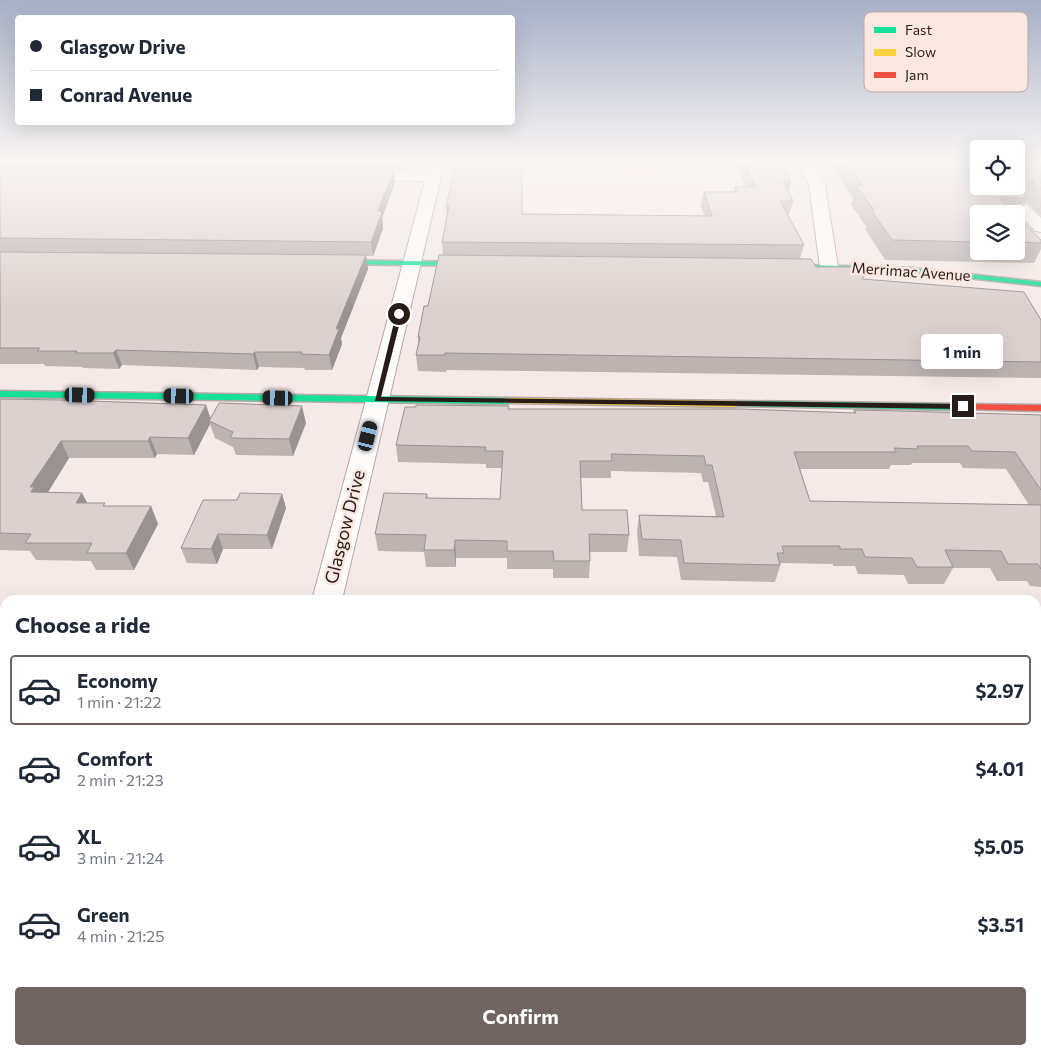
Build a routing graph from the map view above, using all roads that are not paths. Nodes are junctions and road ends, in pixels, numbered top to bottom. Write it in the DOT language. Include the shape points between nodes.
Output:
graph roads {
  1 [pos="425,211"];
  2 [pos="821,211"];
  3 [pos="1024,211"];
  4 [pos="1041,227"];
  5 [pos="324,262"];
  6 [pos="412,263"];
  7 [pos="491,264"];
  8 [pos="769,266"];
  9 [pos="829,267"];
  10 [pos="1041,284"];
  11 [pos="0,394"];
  12 [pos="378,399"];
  13 [pos="1041,408"];
  14 [pos="327,595"];
  1 -- 6 [label="street, Glasgow Drive"];
  2 -- 9 [label="street"];
  3 -- 4 [label="street"];
  5 -- 6 [label="street"];
  6 -- 7 [label="street"];
  6 -- 12 [label="street, Glasgow Drive"];
  8 -- 9 [label="street, Merrimac Avenue"];
  9 -- 10 [label="street, Merrimac Avenue" via="912,270"];
  11 -- 12 [label="street"];
  12 -- 13 [label="street"];
  12 -- 14 [label="street, Glasgow Drive"];
}
